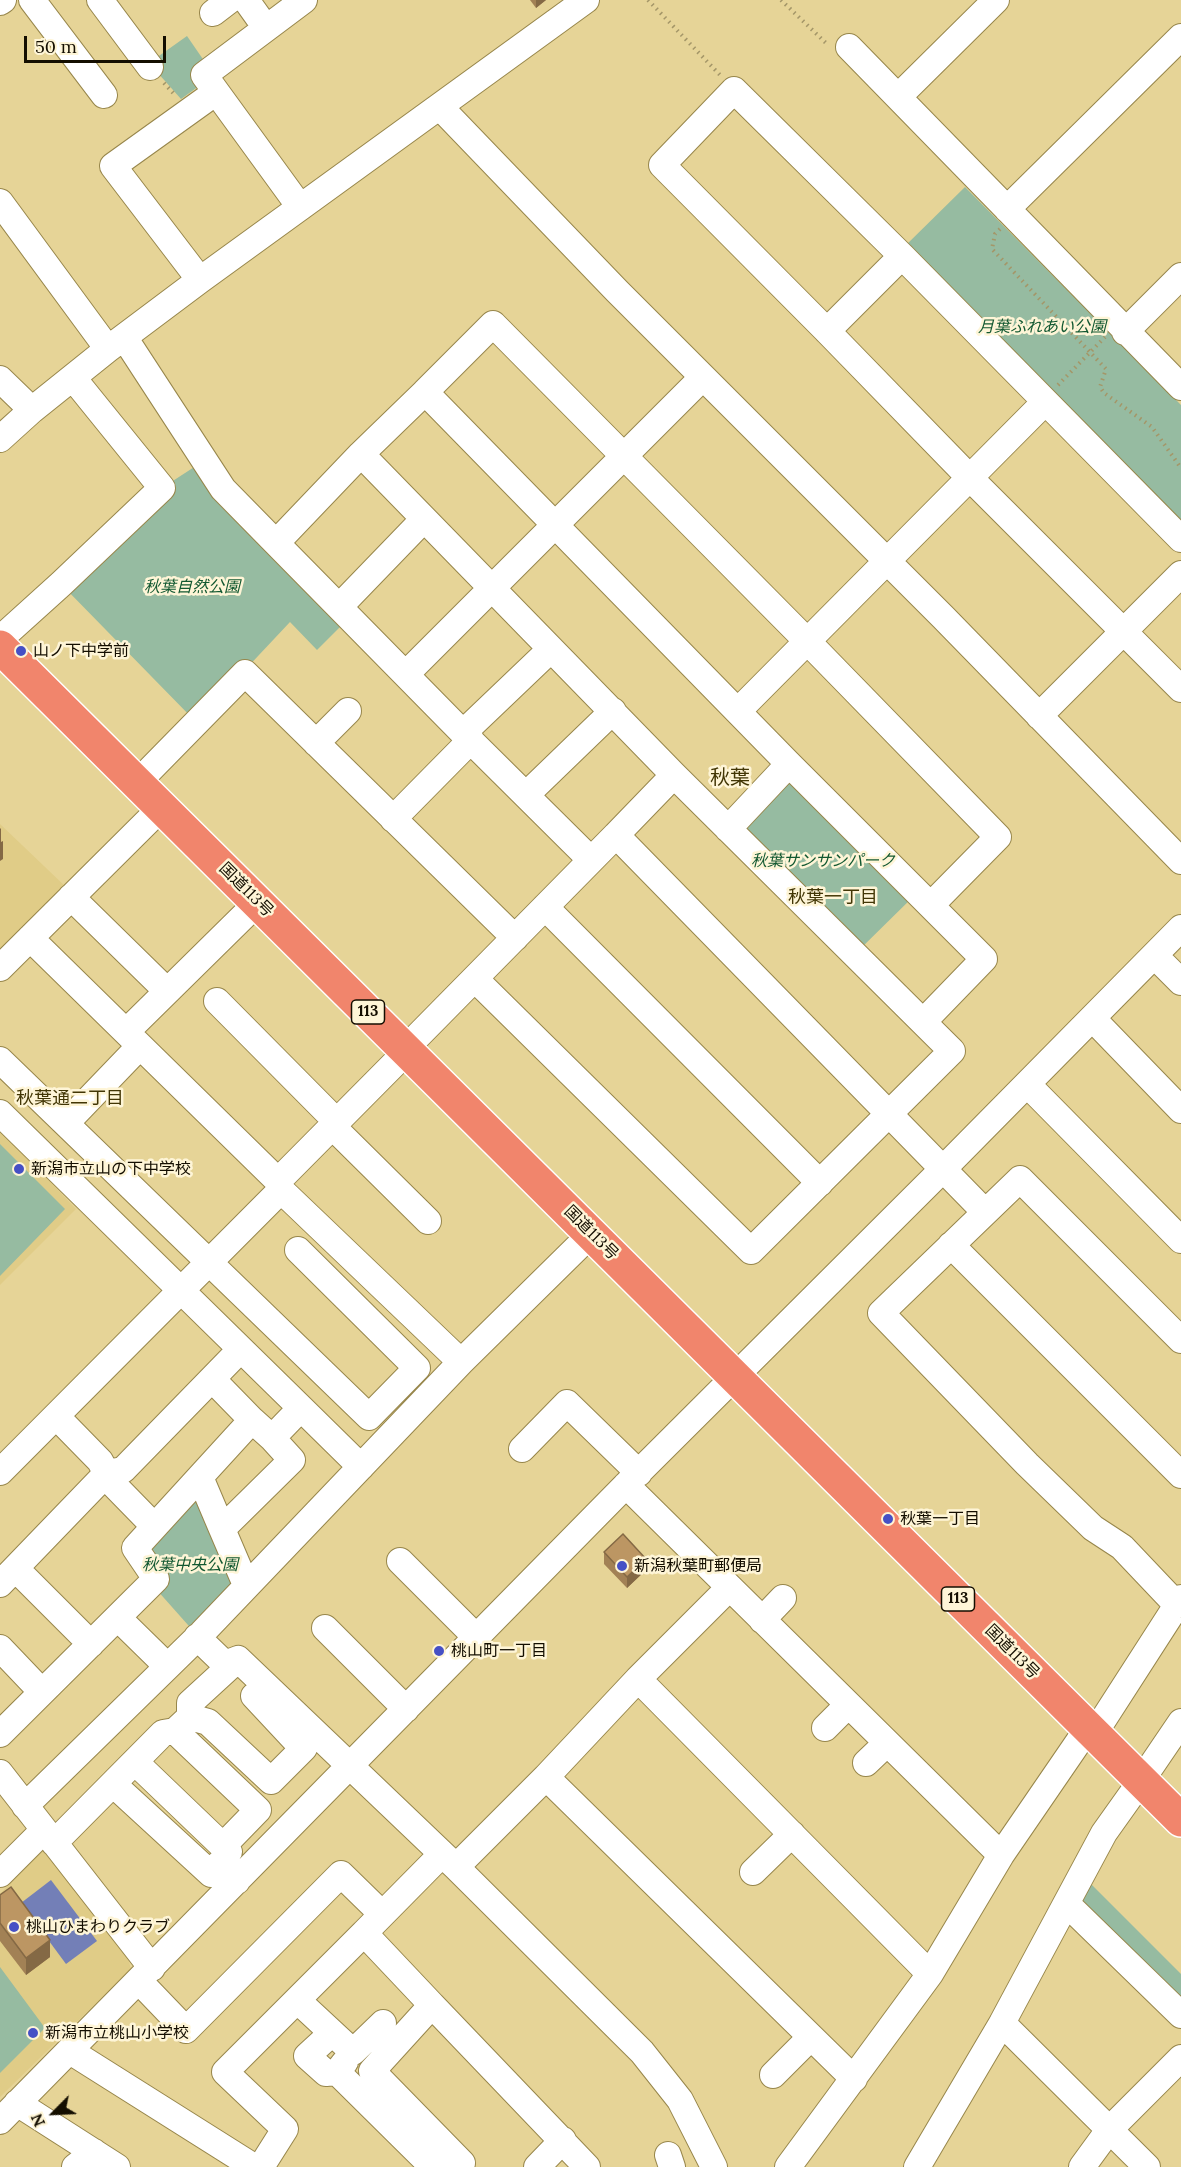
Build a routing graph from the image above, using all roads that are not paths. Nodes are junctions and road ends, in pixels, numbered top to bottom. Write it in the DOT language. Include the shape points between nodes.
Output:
graph roads {
  1 [pos="32,0"];
  2 [pos="100,0"];
  3 [pos="246,0"];
  4 [pos="304,0"];
  5 [pos="586,0"];
  6 [pos="996,0"];
  7 [pos="266,28"];
  8 [pos="1181,38"];
  9 [pos="849,47"];
  10 [pos="150,67"];
  11 [pos="105,95"];
  12 [pos="898,97"];
  13 [pos="197,106"];
  14 [pos="440,107"];
  15 [pos="0,202"];
  16 [pos="300,207"];
  17 [pos="1010,213"];
  18 [pos="902,256"];
  19 [pos="1181,276"];
  20 [pos="200,280"];
  21 [pos="1121,328"];
  22 [pos="827,331"];
  23 [pos="116,343"];
  24 [pos="703,377"];
  25 [pos="73,378"];
  26 [pos="0,379"];
  27 [pos="1181,387"];
  28 [pos="425,392"];
  29 [pos="1044,401"];
  30 [pos="32,410"];
  31 [pos="0,439"];
  32 [pos="361,454"];
  33 [pos="624,456"];
  34 [pos="970,478"];
  35 [pos="424,519"];
  36 [pos="555,525"];
  37 [pos="1181,540"];
  38 [pos="276,543"];
  39 [pos="886,562"];
  40 [pos="1181,573"];
  41 [pos="492,588"];
  42 [pos="340,606"];
  43 [pos="1124,632"];
  44 [pos="0,639"];
  45 [pos="808,642"];
  46 [pos="0,647"];
  47 [pos="551,649"];
  48 [pos="406,674"];
  49 [pos="1181,689"];
  50 [pos="348,711"];
  51 [pos="613,711"];
  52 [pos="738,711"];
  53 [pos="1039,716"];
  54 [pos="467,736"];
  55 [pos="316,743"];
  56 [pos="789,764"];
  57 [pos="674,775"];
  58 [pos="138,782"];
  59 [pos="526,795"];
  60 [pos="162,807"];
  61 [pos="393,819"];
  62 [pos="728,829"];
  63 [pos="616,835"];
  64 [pos="591,860"];
  65 [pos="1181,861"];
  66 [pos="71,897"];
  67 [pos="258,902"];
  68 [pos="931,905"];
  69 [pos="545,907"];
  70 [pos="1181,928"];
  71 [pos="30,938"];
  72 [pos="515,938"];
  73 [pos="1155,956"];
  74 [pos="0,968"];
  75 [pos="475,979"];
  76 [pos="1181,982"];
  77 [pos="167,991"];
  78 [pos="217,1001"];
  79 [pos="1092,1018"];
  80 [pos="923,1022"];
  81 [pos="133,1039"];
  82 [pos="406,1050"];
  83 [pos="0,1060"];
  84 [pos="1027,1084"];
  85 [pos="1181,1110"];
  86 [pos="0,1113"];
  87 [pos="890,1114"];
  88 [pos="334,1124"];
  89 [pos="70,1127"];
  90 [pos="47,1161"];
  91 [pos="944,1168"];
  92 [pos="820,1183"];
  93 [pos="280,1186"];
  94 [pos="985,1212"];
  95 [pos="428,1221"];
  96 [pos="591,1234"];
  97 [pos="1181,1240"];
  98 [pos="951,1245"];
  99 [pos="298,1250"];
  100 [pos="209,1263"];
  101 [pos="181,1290"];
  102 [pos="1177,1328"];
  103 [pos="240,1350"];
  104 [pos="461,1362"];
  105 [pos="736,1377"];
  106 [pos="212,1379"];
  107 [pos="301,1408"];
  108 [pos="56,1416"];
  109 [pos="252,1420"];
  110 [pos="272,1438"];
  111 [pos="522,1449"];
  112 [pos="361,1467"];
  113 [pos="0,1472"];
  114 [pos="107,1473"];
  115 [pos="1181,1475"];
  116 [pos="200,1478"];
  117 [pos="632,1479"];
  118 [pos="154,1526"];
  119 [pos="222,1529"];
  120 [pos="400,1561"];
  121 [pos="4,1580"];
  122 [pos="246,1585"];
  123 [pos="729,1588"];
  124 [pos="783,1598"];
  125 [pos="1179,1602"];
  126 [pos="117,1618"];
  127 [pos="762,1620"];
  128 [pos="325,1628"];
  129 [pos="197,1637"];
  130 [pos="476,1637"];
  131 [pos="91,1644"];
  132 [pos="0,1648"];
  133 [pos="166,1666"];
  134 [pos="229,1667"];
  135 [pos="638,1679"];
  136 [pos="42,1692"];
  137 [pos="848,1705"];
  138 [pos="406,1709"];
  139 [pos="1181,1722"];
  140 [pos="182,1724"];
  141 [pos="825,1728"];
  142 [pos="1091,1731"];
  143 [pos="0,1734"];
  144 [pos="303,1735"];
  145 [pos="886,1743"];
  146 [pos="135,1762"];
  147 [pos="866,1763"];
  148 [pos="350,1766"];
  149 [pos="0,1773"];
  150 [pos="546,1777"];
  151 [pos="1141,1781"];
  152 [pos="113,1784"];
  153 [pos="25,1806"];
  154 [pos="1181,1820"];
  155 [pos="792,1834"];
  156 [pos="49,1837"];
  157 [pos="1001,1855"];
  158 [pos="449,1860"];
  159 [pos="227,1863"];
  160 [pos="753,1872"];
  161 [pos="0,1874"];
  162 [pos="1067,1904"];
  163 [pos="382,1914"];
  164 [pos="364,1933"];
  165 [pos="930,1974"];
  166 [pos="145,1975"];
  167 [pos="297,2000"];
  168 [pos="432,2006"];
  169 [pos="1181,2014"];
  170 [pos="383,2023"];
  171 [pos="1002,2023"];
  172 [pos="332,2033"];
  173 [pos="811,2037"];
  174 [pos="69,2051"];
  175 [pos="353,2052"];
  176 [pos="1181,2058"];
  177 [pos="322,2074"];
  178 [pos="773,2075"];
  179 [pos="854,2079"];
  180 [pos="9,2112"];
  181 [pos="1109,2130"];
  182 [pos="563,2140"];
  183 [pos="82,2163"];
  184 [pos="452,2164"];
  185 [pos="1084,2166"];
  186 [pos="117,2167"];
  187 [pos="254,2167"];
  188 [pos="261,2167"];
  189 [pos="537,2167"];
  190 [pos="587,2167"];
  191 [pos="714,2167"];
  192 [pos="788,2167"];
  193 [pos="917,2167"];
  194 [pos="1147,2167"];
  1 -- 11 [label="street"];
  2 -- 10 [label="street"];
  3 -- 7 [label="street"];
  4 -- 7 [label="street"];
  5 -- 14 [label="street"];
  6 -- 12 [label="street"];
  7 -- 16 [label="street" via="204,75"];
  8 -- 17 [label="street"];
  9 -- 12 [label="street"];
  12 -- 17 [label="street"];
  13 -- 20 [label="street" via="113,166"];
  14 -- 16 [label="street"];
  14 -- 24 [label="street"];
  15 -- 23 [label="street"];
  16 -- 20 [label="street"];
  17 -- 21 [label="street"];
  18 -- 22 [label="street"];
  18 -- 22 [label="street" via="734,90 662,165"];
  18 -- 29 [label="street"];
  19 -- 21 [label="street"];
  20 -- 23 [label="street"];
  21 -- 27 [label="street"];
  22 -- 34 [label="street"];
  23 -- 25 [label="street"];
  23 -- 38 [label="street" via="223,489"];
  24 -- 33 [label="street"];
  24 -- 39 [label="street"];
  25 -- 30 [label="street"];
  25 -- 44 [label="street" via="162,488"];
  26 -- 30 [label="street"];
  28 -- 32 [label="street"];
  28 -- 33 [label="street" via="493,324"];
  28 -- 36 [label="street"];
  29 -- 34 [label="street"];
  29 -- 37 [label="street"];
  30 -- 31 [label="street"];
  32 -- 35 [label="street"];
  32 -- 38 [label="street"];
  33 -- 36 [label="street"];
  33 -- 45 [label="street"];
  34 -- 39 [label="street"];
  34 -- 43 [label="street"];
  35 -- 41 [label="street"];
  35 -- 42 [label="street"];
  36 -- 41 [label="street"];
  36 -- 52 [label="street"];
  38 -- 42 [label="street"];
  39 -- 45 [label="street"];
  39 -- 53 [label="street"];
  40 -- 43 [label="street"];
  41 -- 47 [label="street"];
  41 -- 48 [label="street"];
  42 -- 48 [label="street"];
  43 -- 49 [label="street"];
  43 -- 53 [label="street"];
  45 -- 52 [label="street"];
  45 -- 68 [label="street" via="998,837"];
  46 -- 58 [label="highway, 国道113号 / 113"];
  47 -- 51 [label="street"];
  47 -- 54 [label="street"];
  48 -- 54 [label="street"];
  50 -- 55 [label="street"];
  51 -- 57 [label="street"];
  51 -- 59 [label="street"];
  52 -- 56 [label="street"];
  53 -- 65 [label="street"];
  54 -- 59 [label="street"];
  54 -- 61 [label="street"];
  55 -- 58 [label="street" via="245,673"];
  55 -- 61 [label="street"];
  56 -- 62 [label="street"];
  56 -- 68 [label="street"];
  57 -- 62 [label="street"];
  57 -- 63 [label="street"];
  58 -- 60 [label="highway, 国道113号 / 113"];
  59 -- 64 [label="street"];
  60 -- 66 [label="street"];
  60 -- 67 [label="highway, 国道113号 / 113"];
  61 -- 72 [label="street"];
  62 -- 80 [label="street"];
  63 -- 64 [label="street"];
  63 -- 87 [label="street"];
  64 -- 69 [label="street"];
  66 -- 71 [label="street"];
  66 -- 77 [label="street"];
  67 -- 77 [label="street"];
  67 -- 82 [label="highway, 国道113号 / 113"];
  68 -- 80 [label="street" via="984,959"];
  69 -- 72 [label="street"];
  69 -- 92 [label="street"];
  70 -- 73 [label="street"];
  71 -- 74 [label="street"];
  71 -- 81 [label="street"];
  72 -- 75 [label="street"];
  73 -- 76 [label="street"];
  73 -- 79 [label="street"];
  75 -- 82 [label="street"];
  75 -- 92 [label="street" via="751,1251"];
  77 -- 81 [label="street"];
  78 -- 88 [label="street"];
  79 -- 84 [label="street"];
  79 -- 85 [label="street"];
  80 -- 87 [label="street" via="952,1051"];
  81 -- 89 [label="street"];
  81 -- 93 [label="street"];
  82 -- 88 [label="street"];
  82 -- 96 [label="highway, 国道113号 / 113"];
  83 -- 89 [label="street"];
  84 -- 91 [label="street"];
  84 -- 97 [label="street"];
  86 -- 90 [label="street"];
  87 -- 91 [label="street"];
  87 -- 92 [label="street"];
  88 -- 93 [label="street"];
  88 -- 95 [label="street"];
  89 -- 90 [label="street"];
  89 -- 100 [label="street"];
  90 -- 101 [label="street"];
  91 -- 94 [label="street"];
  91 -- 105 [label="street"];
  93 -- 100 [label="street"];
  93 -- 104 [label="street"];
  94 -- 98 [label="street"];
  94 -- 102 [label="street" via="1020,1179"];
  96 -- 104 [label="street"];
  96 -- 105 [label="highway, 国道113号 / 113"];
  98 -- 115 [label="street"];
  98 -- 125 [label="street" via="881,1313 1027,1464 1093,1528 1122,1547"];
  99 -- 100 [label="street" via="417,1368 369,1417"];
  100 -- 101 [label="street"];
  101 -- 103 [label="street"];
  101 -- 108 [label="street"];
  103 -- 106 [label="street"];
  103 -- 107 [label="street"];
  104 -- 112 [label="street"];
  105 -- 117 [label="street"];
  105 -- 142 [label="highway, 国道113号 / 113"];
  106 -- 109 [label="street"];
  106 -- 114 [label="street" via="123,1470"];
  107 -- 110 [label="street"];
  107 -- 112 [label="street"];
  108 -- 113 [label="street"];
  108 -- 114 [label="street"];
  109 -- 110 [label="street"];
  109 -- 116 [label="street"];
  110 -- 119 [label="street" via="292,1460"];
  111 -- 117 [label="street" via="567,1403"];
  112 -- 122 [label="street"];
  114 -- 118 [label="street"];
  114 -- 121 [label="street"];
  116 -- 118 [label="street"];
  116 -- 119 [label="street"];
  117 -- 123 [label="street"];
  117 -- 130 [label="street"];
  118 -- 126 [label="street" via="135,1548 156,1579"];
  119 -- 122 [label="street"];
  120 -- 130 [label="street"];
  121 -- 131 [label="street"];
  122 -- 129 [label="street"];
  123 -- 127 [label="street"];
  123 -- 135 [label="street"];
  124 -- 127 [label="street"];
  125 -- 142 [label="street"];
  126 -- 131 [label="street"];
  126 -- 133 [label="street"];
  127 -- 137 [label="street"];
  128 -- 138 [label="street"];
  129 -- 133 [label="street"];
  129 -- 134 [label="street"];
  130 -- 138 [label="street"];
  131 -- 136 [label="street"];
  132 -- 136 [label="street"];
  133 -- 153 [label="street"];
  134 -- 140 [label="street" via="190,1703"];
  134 -- 144 [label="street"];
  135 -- 150 [label="street"];
  135 -- 155 [label="street"];
  136 -- 143 [label="street"];
  137 -- 141 [label="street"];
  137 -- 145 [label="street"];
  138 -- 148 [label="street"];
  139 -- 151 [label="street"];
  140 -- 144 [label="street" via="208,1722 271,1781 304,1748"];
  140 -- 146 [label="street" via="163,1733"];
  140 -- 159 [label="street" via="258,1810"];
  142 -- 151 [label="highway, 国道113号 / 113"];
  142 -- 157 [label="street"];
  144 -- 148 [label="street"];
  145 -- 147 [label="street"];
  145 -- 157 [label="street"];
  146 -- 152 [label="street"];
  146 -- 159 [label="street"];
  148 -- 158 [label="street"];
  148 -- 159 [label="street"];
  149 -- 153 [label="street"];
  150 -- 158 [label="street"];
  150 -- 173 [label="street"];
  151 -- 154 [label="highway, 国道113号 / 113"];
  151 -- 162 [label="street" via="1104,1833"];
  152 -- 156 [label="street"];
  152 -- 159 [label="street" via="211,1874"];
  153 -- 156 [label="street"];
  155 -- 160 [label="street"];
  155 -- 165 [label="street"];
  156 -- 161 [label="street"];
  156 -- 166 [label="street"];
  157 -- 165 [label="street"];
  158 -- 163 [label="street"];
  158 -- 191 [label="street" via="642,2052 680,2100"];
  159 -- 166 [label="street"];
  162 -- 169 [label="street"];
  162 -- 171 [label="street"];
  163 -- 164 [label="street"];
  163 -- 166 [label="street" via="341,1874 186,2030"];
  164 -- 167 [label="street"];
  164 -- 168 [label="street"];
  165 -- 179 [label="street"];
  166 -- 174 [label="street"];
  167 -- 172 [label="street"];
  167 -- 188 [label="street" via="225,2072 285,2129"];
  168 -- 182 [label="street"];
  168 -- 184 [label="street" via="372,2071"];
  170 -- 175 [label="street"];
  171 -- 181 [label="street"];
  171 -- 193 [label="street"];
  172 -- 175 [label="street"];
  172 -- 177 [label="street" via="307,2056"];
  173 -- 178 [label="street"];
  173 -- 179 [label="street"];
  174 -- 180 [label="street"];
  174 -- 187 [label="street"];
  175 -- 177 [label="street"];
  176 -- 181 [label="street"];
  177 -- 184 [label="street"];
  179 -- 192 [label="street"];
  180 -- 183 [label="street"];
  181 -- 185 [label="street"];
  181 -- 194 [label="street"];
  182 -- 189 [label="street"];
  182 -- 190 [label="street"];
  183 -- 186 [label="street"];
}
